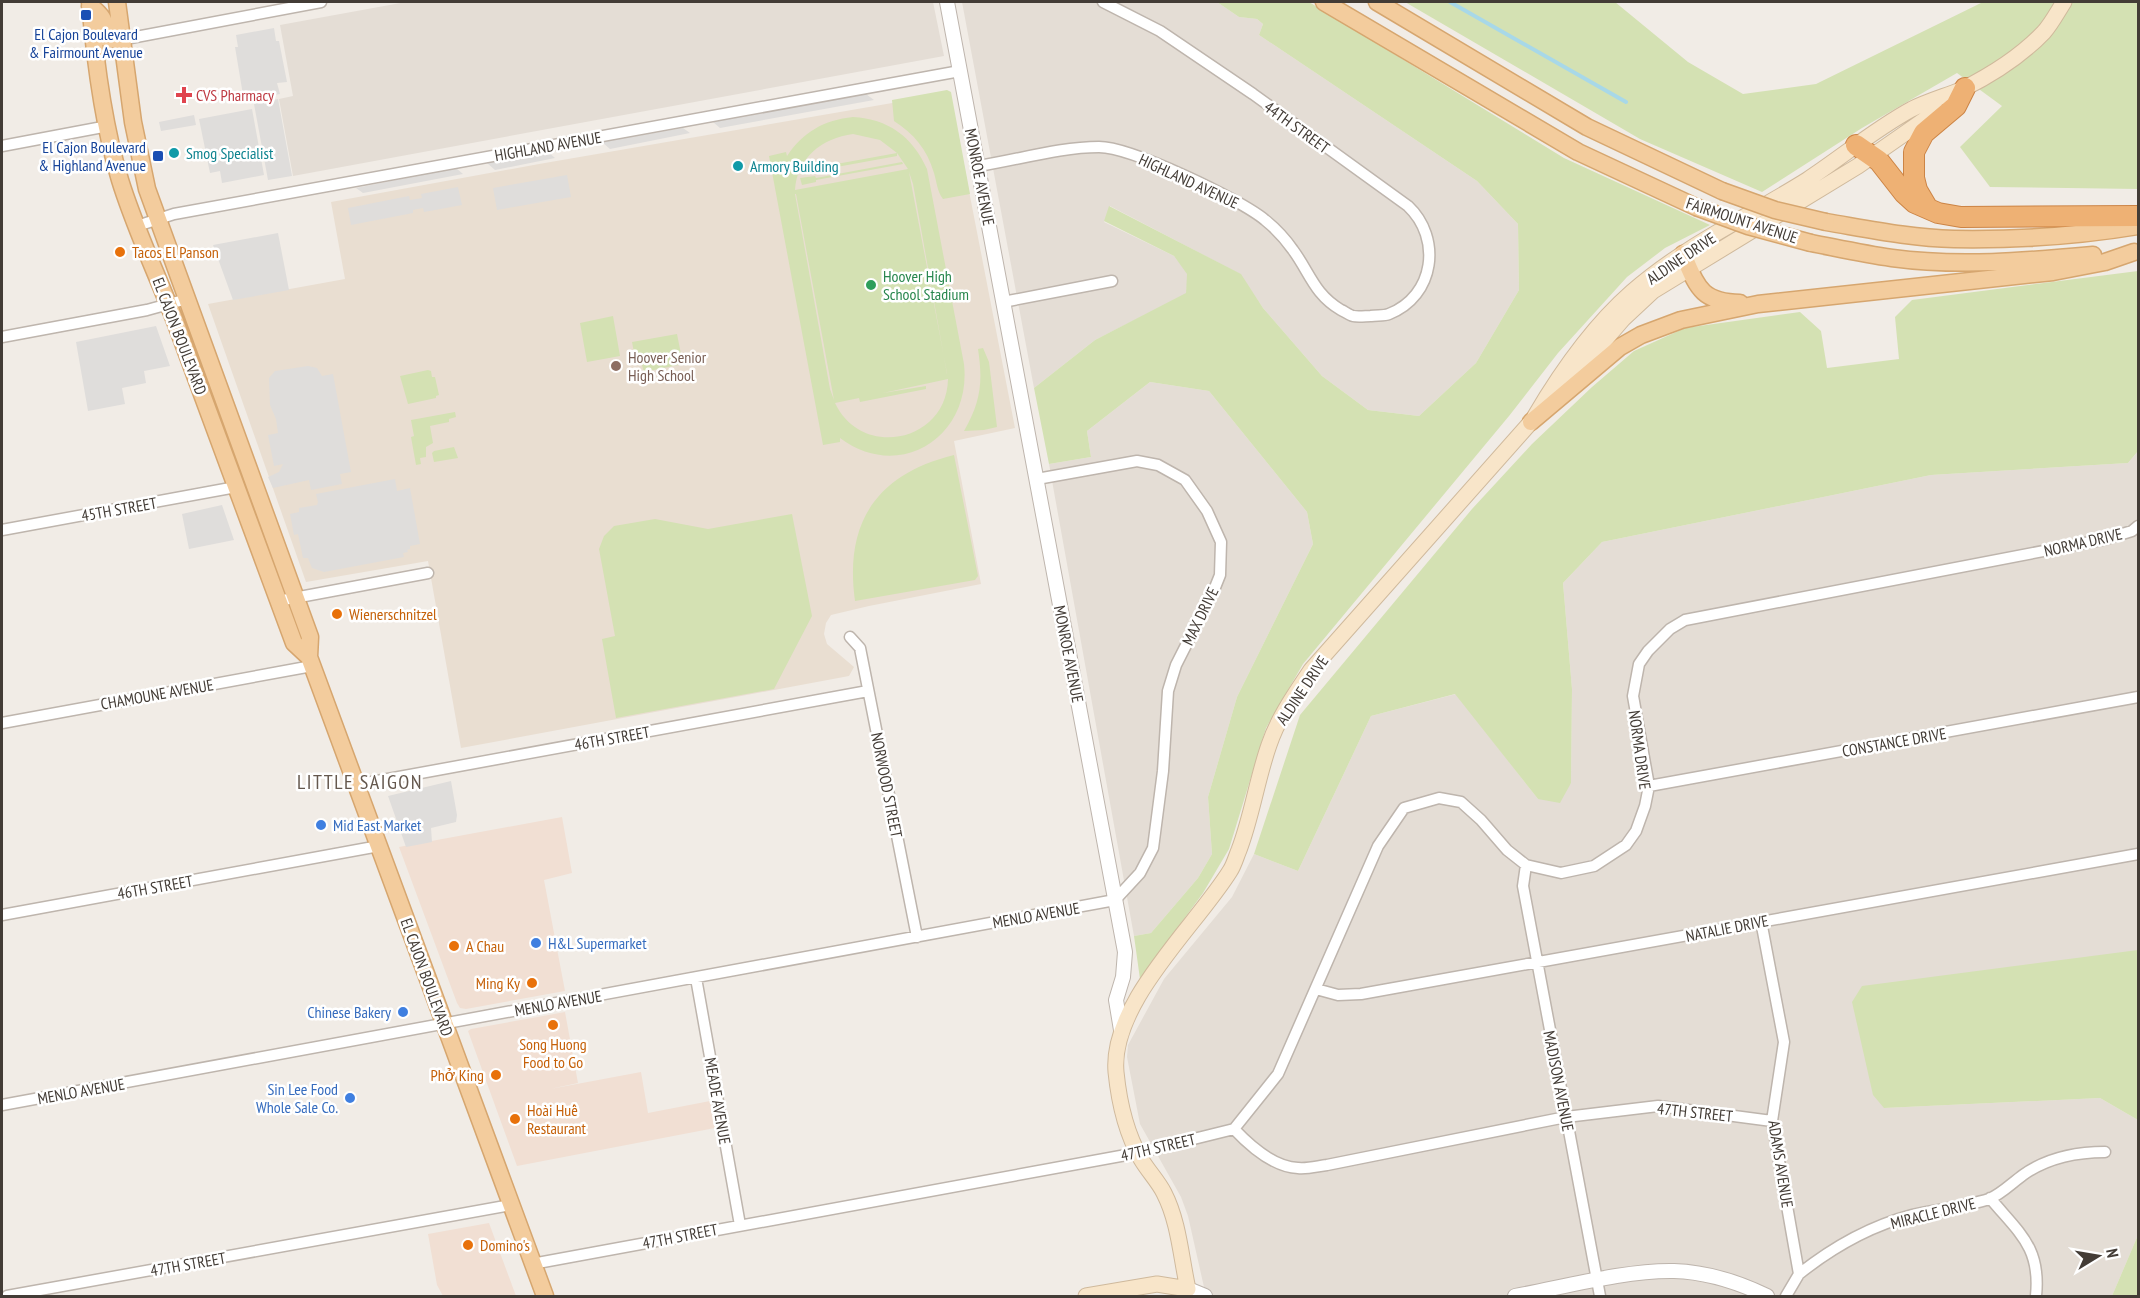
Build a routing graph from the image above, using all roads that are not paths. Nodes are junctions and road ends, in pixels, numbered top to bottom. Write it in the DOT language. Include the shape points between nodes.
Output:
graph roads {
  1 [pos="117,2"];
  2 [pos="321,2"];
  3 [pos="947,2"];
  4 [pos="1103,2"];
  5 [pos="1324,2"];
  6 [pos="1377,2"];
  7 [pos="2064,2"];
  8 [pos="90,4"];
  9 [pos="120,40"];
  10 [pos="960,71"];
  11 [pos="1965,87"];
  12 [pos="108,126"];
  13 [pos="2,146"];
  14 [pos="138,149"];
  15 [pos="1864,151"];
  16 [pos="978,166"];
  17 [pos="1927,207"];
  18 [pos="2139,216"];
  19 [pos="158,219"];
  20 [pos="137,226"];
  21 [pos="2139,226"];
  22 [pos="2136,251"];
  23 [pos="1686,261"];
  24 [pos="1112,282"];
  25 [pos="1418,292"];
  26 [pos="186,300"];
  27 [pos="1003,302"];
  28 [pos="169,304"];
  29 [pos="1758,304"];
  30 [pos="2,337"];
  31 [pos="1532,422"];
  32 [pos="218,437"];
  33 [pos="1037,479"];
  34 [pos="254,485"];
  35 [pos="236,487"];
  36 [pos="2139,526"];
  37 [pos="2,530"];
  38 [pos="428,573"];
  39 [pos="296,598"];
  40 [pos="278,601"];
  41 [pos="850,637"];
  42 [pos="310,662"];
  43 [pos="868,691"];
  44 [pos="2139,697"];
  45 [pos="2,723"];
  46 [pos="355,785"];
  47 [pos="1649,786"];
  48 [pos="378,846"];
  49 [pos="2139,854"];
  50 [pos="1526,865"];
  51 [pos="1115,900"];
  52 [pos="2,915"];
  53 [pos="1761,921"];
  54 [pos="917,937"];
  55 [pos="1537,963"];
  56 [pos="696,978"];
  57 [pos="1316,989"];
  58 [pos="444,1024"];
  59 [pos="1121,1030"];
  60 [pos="2,1106"];
  61 [pos="1566,1117"];
  62 [pos="1772,1121"];
  63 [pos="1234,1129"];
  64 [pos="2105,1152"];
  65 [pos="1137,1153"];
  66 [pos="1990,1198"];
  67 [pos="511,1205"];
  68 [pos="740,1225"];
  69 [pos="532,1264"];
  70 [pos="1799,1274"];
  71 [pos="1597,1281"];
  72 [pos="1189,1293"];
  73 [pos="7,1296"];
  74 [pos="545,1296"];
  75 [pos="1086,1296"];
  76 [pos="1205,1296"];
  77 [pos="1515,1296"];
  78 [pos="1600,1296"];
  79 [pos="1767,1296"];
  80 [pos="1786,1296"];
  81 [pos="2036,1296"];
  1 -- 9 [label="main road, EL CAJON BOULEVARD"];
  2 -- 9 [label="street"];
  3 -- 10 [label="street, MONROE AVENUE"];
  4 -- 25 [label="street, 44TH STREET" via="1160,31 1417,214 1430,251"];
  5 -- 22 [label="main road, FAIRMOUNT AVENUE, bridge" via="1578,152 1696,207 1748,226 1810,243 1892,258 1956,263"];
  6 -- 21 [label="main road, FAIRMOUNT AVENUE, bridge" via="1587,127 1722,192 1775,210 1886,232 1952,239 2030,238"];
  7 -- 11 [label="main road, ALDINE DRIVE" via="2045,31 2014,58"];
  8 -- 9 [label="main road" via="102,15 108,39"];
  8 -- 12 [label="main road, EL CAJON BOULEVARD"];
  9 -- 14 [label="main road, EL CAJON BOULEVARD"];
  10 -- 16 [label="street, MONROE AVENUE"];
  10 -- 19 [label="street, HIGHLAND AVENUE"];
  11 -- 15 [label="main road, ALDINE DRIVE" via="1931,116"];
  11 -- 17 [label="highway" via="1956,106 1924,133 1914,152 1914,178"];
  12 -- 13 [label="street"];
  12 -- 14 [label="main road" via="119,127"];
  12 -- 20 [label="main road, EL CAJON BOULEVARD" via="119,178"];
  14 -- 19 [label="main road, EL CAJON BOULEVARD"];
  15 -- 17 [label="highway" via="1880,161 1915,204"];
  15 -- 23 [label="main road, ALDINE DRIVE"];
  16 -- 25 [label="street, HIGHLAND AVENUE" via="1101,147 1130,153 1233,199 1265,220 1294,250 1313,285 1330,303 1353,316 1388,315"];
  16 -- 27 [label="street, MONROE AVENUE"];
  17 -- 18 [label="highway" via="1961,217"];
  19 -- 20 [label="street, HIGHLAND AVENUE"];
  19 -- 26 [label="main road, EL CAJON BOULEVARD"];
  20 -- 28 [label="main road, EL CAJON BOULEVARD"];
  22 -- 29 [label="main road" via="2053,273"];
  23 -- 29 [label="main road" via="1701,288 1714,300"];
  23 -- 31 [label="main road, ALDINE DRIVE" via="1651,276 1614,309 1558,377"];
  24 -- 27 [label="street"];
  26 -- 28 [label="street"];
  26 -- 34 [label="main road, EL CAJON BOULEVARD"];
  27 -- 33 [label="street, MONROE AVENUE"];
  28 -- 30 [label="street"];
  28 -- 32 [label="main road, EL CAJON BOULEVARD"];
  29 -- 31 [label="main road" via="1682,320 1641,335 1620,347"];
  31 -- 59 [label="main road, ALDINE DRIVE" via="1311,670 1282,715 1269,744 1231,870 1169,951"];
  32 -- 34 [label="main road" via="230,447 242,479"];
  32 -- 35 [label="main road, EL CAJON BOULEVARD"];
  33 -- 51 [label="street, MONROE AVENUE"];
  33 -- 51 [label="street, MAX DRIVE" via="1137,461 1158,465 1185,480 1207,511 1221,542 1220,574 1176,665 1168,691 1153,848 1140,873"];
  34 -- 39 [label="main road, EL CAJON BOULEVARD"];
  35 -- 37 [label="street, 45TH STREET"];
  35 -- 40 [label="main road, EL CAJON BOULEVARD"];
  36 -- 47 [label="street, NORMA DRIVE" via="2106,539 1685,620 1647,651 1639,664 1633,696"];
  38 -- 39 [label="street"];
  39 -- 40 [label="street"];
  39 -- 42 [label="main road, EL CAJON BOULEVARD" via="310,638"];
  40 -- 42 [label="main road, EL CAJON BOULEVARD" via="294,643"];
  41 -- 43 [label="street, NORWOOD STREET" via="860,648"];
  42 -- 45 [label="street, CHAMOUNE AVENUE"];
  42 -- 46 [label="main road, EL CAJON BOULEVARD"];
  43 -- 46 [label="street, 46TH STREET"];
  43 -- 54 [label="street, NORWOOD STREET"];
  44 -- 47 [label="street, CONSTANCE DRIVE"];
  46 -- 48 [label="main road, EL CAJON BOULEVARD"];
  47 -- 50 [label="street, NORMA DRIVE" via="1636,831 1626,845 1594,866 1561,873"];
  48 -- 52 [label="street, 46TH STREET"];
  48 -- 58 [label="main road, EL CAJON BOULEVARD"];
  49 -- 53 [label="street, NATALIE DRIVE"];
  50 -- 55 [label="street, MADISON AVENUE" via="1523,886"];
  50 -- 57 [label="street, NORMA DRIVE" via="1461,802 1439,798 1404,808 1378,846"];
  51 -- 54 [label="street, MENLO AVENUE"];
  51 -- 59 [label="street, MONROE AVENUE" via="1125,952 1116,1000"];
  53 -- 55 [label="street, NATALIE DRIVE"];
  53 -- 62 [label="street, ADAMS AVENUE" via="1784,1042"];
  54 -- 56 [label="street, MENLO AVENUE"];
  55 -- 57 [label="street, NATALIE DRIVE" via="1361,994 1338,995"];
  55 -- 61 [label="street, MADISON AVENUE"];
  56 -- 58 [label="street, MENLO AVENUE"];
  56 -- 68 [label="street, MEADE AVENUE"];
  57 -- 63 [label="street, NORMA DRIVE" via="1278,1074"];
  58 -- 60 [label="street, MENLO AVENUE"];
  58 -- 67 [label="main road, EL CAJON BOULEVARD"];
  59 -- 65 [label="main road, MONROE AVENUE" via="1116,1071 1125,1123"];
  61 -- 62 [label="street, 47TH STREET" via="1658,1106"];
  61 -- 63 [label="street, 47TH STREET" via="1327,1166 1298,1168 1280,1164 1251,1146"];
  61 -- 71 [label="street, MADISON AVENUE"];
  62 -- 70 [label="street, ADAMS AVENUE"];
  63 -- 65 [label="street, 47TH STREET"];
  64 -- 66 [label="street, MIRACLE DRIVE" via="2059,1157 2030,1170"];
  65 -- 68 [label="street, 47TH STREET"];
  65 -- 72 [label="main road, MONROE AVENUE" via="1164,1192 1174,1217"];
  66 -- 70 [label="street, MIRACLE DRIVE" via="1911,1216 1867,1232 1823,1255"];
  66 -- 81 [label="street" via="2023,1236 2033,1255 2038,1277"];
  67 -- 69 [label="main road, EL CAJON BOULEVARD"];
  67 -- 73 [label="street, 47TH STREET"];
  68 -- 69 [label="street, 47TH STREET"];
  69 -- 74 [label="main road, EL CAJON BOULEVARD"];
  70 -- 80 [label="street"];
  71 -- 77 [label="street"];
  71 -- 78 [label="street, MADISON AVENUE"];
  71 -- 79 [label="street" via="1675,1271 1725,1280"];
  72 -- 75 [label="main road" via="1157,1284"];
  72 -- 76 [label="street"];
}
